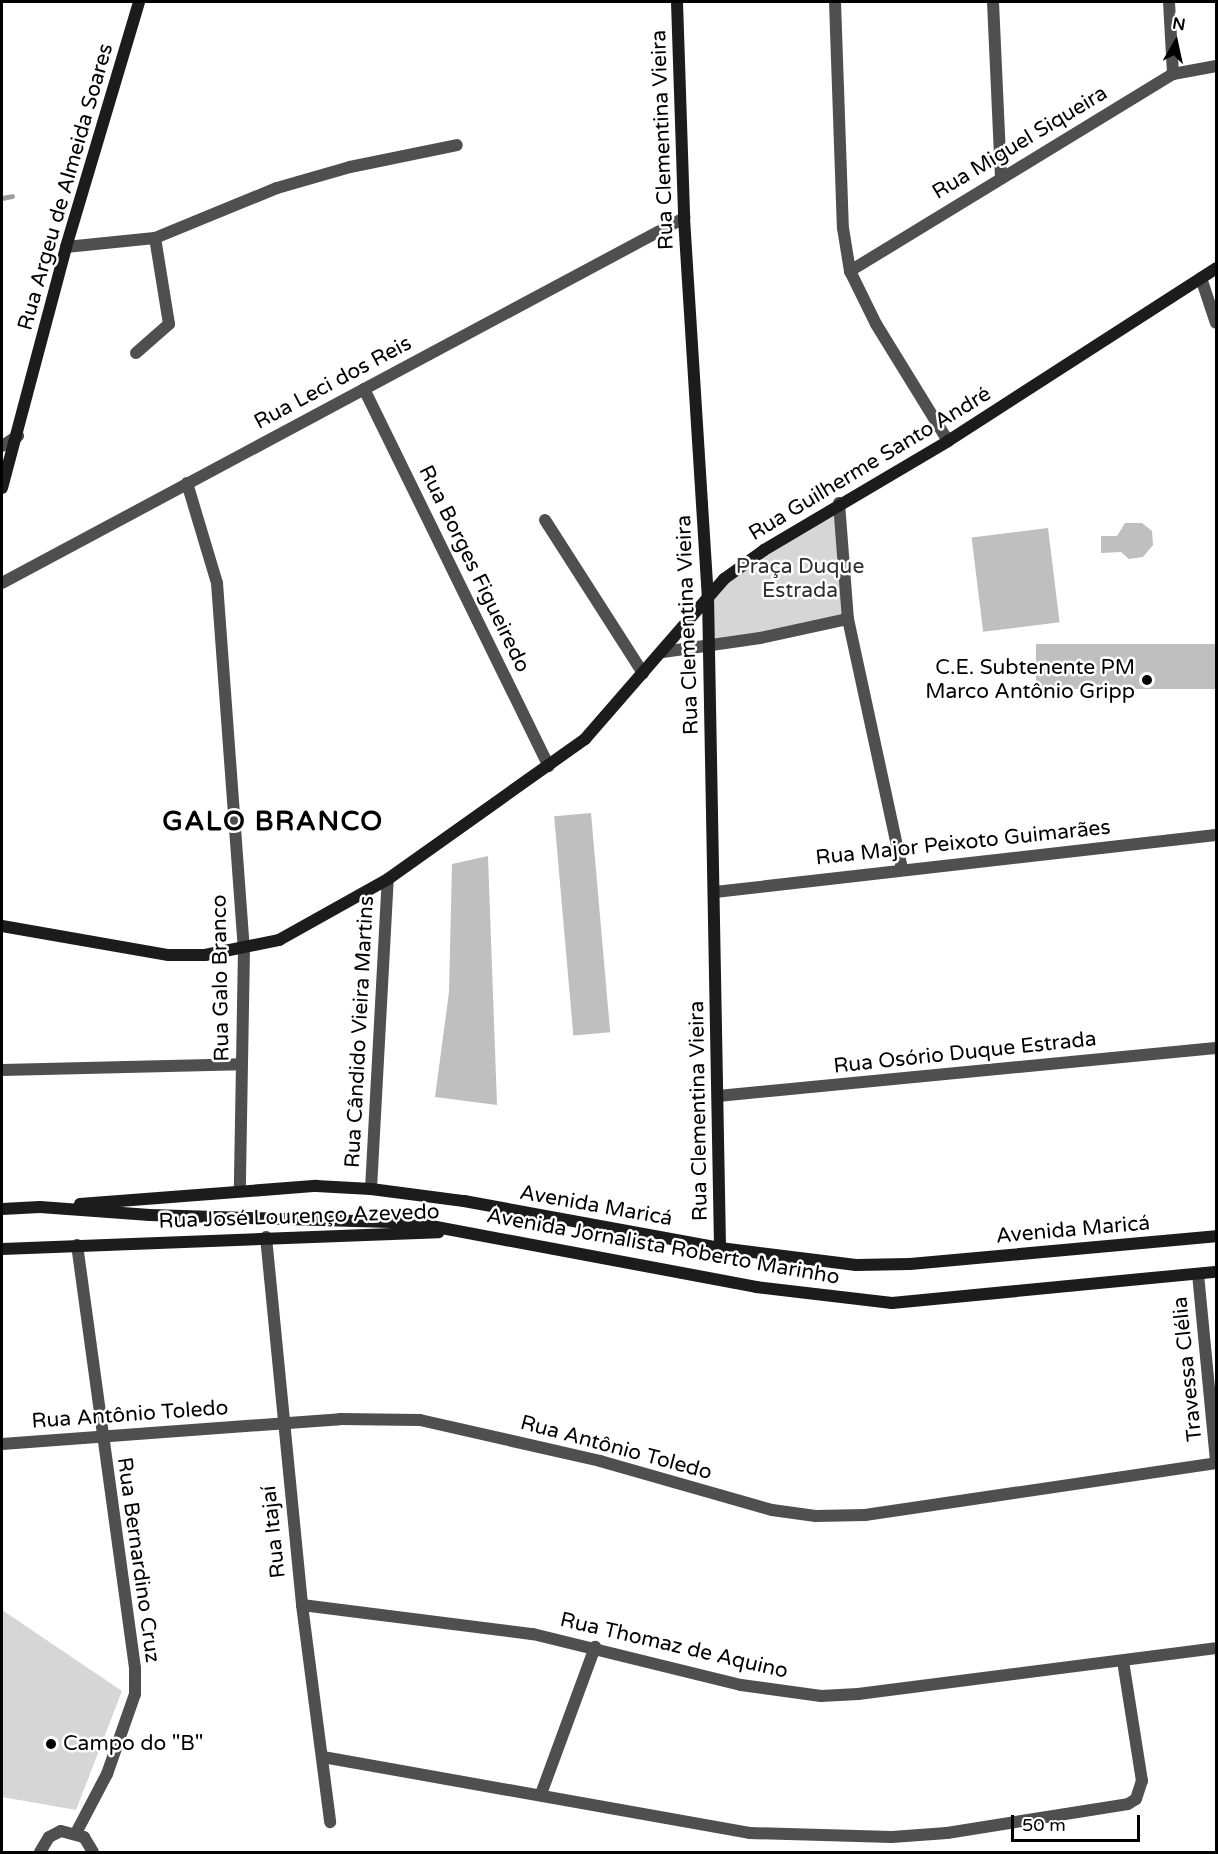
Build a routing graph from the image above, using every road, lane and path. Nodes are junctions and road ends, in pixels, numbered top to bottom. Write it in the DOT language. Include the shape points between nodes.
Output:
graph roads {
  1 [pos="139,2"];
  2 [pos="677,2"];
  3 [pos="835,2"];
  4 [pos="993,2"];
  5 [pos="1169,2"];
  6 [pos="1216,66"];
  7 [pos="1173,74"];
  8 [pos="457,145"];
  9 [pos="1001,176"];
  10 [pos="684,218"];
  11 [pos="155,238"];
  12 [pos="66,247"];
  13 [pos="1216,268"];
  14 [pos="850,272"];
  15 [pos="1201,278"];
  16 [pos="1216,323"];
  17 [pos="136,353"];
  18 [pos="364,389"];
  19 [pos="18,436"];
  20 [pos="948,441"];
  21 [pos="2,446"];
  22 [pos="187,483"];
  23 [pos="2,488"];
  24 [pos="838,503"];
  25 [pos="545,520"];
  26 [pos="2,583"];
  27 [pos="708,597"];
  28 [pos="848,619"];
  29 [pos="710,647"];
  30 [pos="663,652"];
  31 [pos="643,673"];
  32 [pos="549,766"];
  33 [pos="1216,835"];
  34 [pos="902,868"];
  35 [pos="388,879"];
  36 [pos="715,892"];
  37 [pos="2,926"];
  38 [pos="244,949"];
  39 [pos="1216,1048"];
  40 [pos="241,1064"];
  41 [pos="2,1070"];
  42 [pos="718,1096"];
  43 [pos="371,1189"];
  44 [pos="240,1190"];
  45 [pos="40,1207"];
  46 [pos="2,1209"];
  47 [pos="461,1231"];
  48 [pos="1216,1236"];
  49 [pos="266,1237"];
  50 [pos="77,1245"];
  51 [pos="720,1248"];
  52 [pos="2,1249"];
  53 [pos="1216,1272"];
  54 [pos="1198,1274"];
  55 [pos="282,1424"];
  56 [pos="102,1437"];
  57 [pos="2,1444"];
  58 [pos="1216,1461"];
  59 [pos="302,1605"];
  60 [pos="595,1647"];
  61 [pos="1216,1648"];
  62 [pos="1123,1661"];
  63 [pos="323,1757"];
  64 [pos="541,1794"];
  65 [pos="330,1822"];
  66 [pos="76,1833"];
  67 [pos="40,1852"];
  68 [pos="93,1852"];
  1 -- 12 [label="street, Rua Argeu de Almeida Soares"];
  2 -- 10 [label="street, Rua Clementina Vieira"];
  3 -- 14 [label="street" via="843,228"];
  4 -- 9 [label="street"];
  5 -- 7 [label="street"];
  6 -- 7 [label="street, Rua Miguel Siqueira"];
  7 -- 9 [label="street, Rua Miguel Siqueira"];
  8 -- 11 [label="street" via="350,167 277,188"];
  9 -- 14 [label="street, Rua Miguel Siqueira"];
  10 -- 18 [label="street, Rua Leci dos Reis"];
  10 -- 27 [label="street, Rua Clementina Vieira"];
  11 -- 12 [label="street"];
  11 -- 17 [label="street" via="169,324"];
  12 -- 19 [label="street, Rua Argeu de Almeida Soares"];
  13 -- 15 [label="street, Rua Guilherme Santo André"];
  14 -- 20 [label="street" via="876,324"];
  15 -- 16 [label="street"];
  15 -- 20 [label="street, Rua Guilherme Santo André"];
  18 -- 22 [label="street, Rua Leci dos Reis"];
  18 -- 32 [label="street, Rua Borges Figueiredo"];
  19 -- 21 [label="street"];
  19 -- 23 [label="street, Rua Argeu de Almeida Soares"];
  20 -- 24 [label="street, Rua Guilherme Santo André"];
  22 -- 26 [label="street, Rua Leci dos Reis"];
  22 -- 38 [label="street, Rua Galo Branco" via="217,584"];
  24 -- 27 [label="street, Rua Guilherme Santo André" via="764,550"];
  24 -- 28 [label="street"];
  25 -- 31 [label="street"];
  27 -- 29 [label="street, Rua Clementina Vieira"];
  27 -- 30 [label="street, Rua Guilherme Santo André"];
  28 -- 29 [label="street"];
  28 -- 34 [label="street"];
  29 -- 30 [label="street"];
  29 -- 36 [label="street, Rua Clementina Vieira"];
  30 -- 31 [label="street, Rua Guilherme Santo André"];
  31 -- 32 [label="street, Rua Guilherme Santo André" via="585,739"];
  32 -- 35 [label="street, Rua Guilherme Santo André"];
  33 -- 34 [label="street, Rua Major Peixoto Guimarães"];
  34 -- 36 [label="street, Rua Major Peixoto Guimarães"];
  35 -- 38 [label="street, Rua Guilherme Santo André" via="279,940"];
  35 -- 43 [label="street, Rua Cândido Vieira Martins"];
  36 -- 42 [label="street, Rua Clementina Vieira"];
  37 -- 38 [label="street, Rua Guilherme Santo André" via="169,955"];
  38 -- 40 [label="street, Rua Galo Branco"];
  39 -- 42 [label="street, Rua Osório Duque Estrada"];
  40 -- 41 [label="street"];
  40 -- 44 [label="street, Rua Galo Branco"];
  42 -- 51 [label="street, Rua Clementina Vieira"];
  43 -- 44 [label="street, Avenida Maricá" via="316,1186"];
  43 -- 51 [label="street, Avenida Maricá" via="464,1201"];
  44 -- 45 [label="street, Avenida Maricá"];
  45 -- 46 [label="street, Rua José Lourenço Azevedo"];
  45 -- 47 [label="street, Rua José Lourenço Azevedo" via="150,1215 415,1223"];
  47 -- 49 [label="street, Rua José Lourenço Azevedo"];
  47 -- 54 [label="street, Avenida Jornalista Roberto Marinho" via="746,1285 892,1303"];
  48 -- 51 [label="street, Avenida Maricá" via="910,1264 813,1262"];
  49 -- 50 [label="street, Rua José Lourenço Azevedo"];
  49 -- 55 [label="street, Rua Itajaí"];
  50 -- 52 [label="street, Rua José Lourenço Azevedo"];
  50 -- 56 [label="street, Rua Bernardino Cruz"];
  53 -- 54 [label="street, Avenida Jornalista Roberto Marinho"];
  54 -- 58 [label="street, Travessa Clélia"];
  55 -- 56 [label="street, Rua Antônio Toledo"];
  55 -- 58 [label="street, Rua Antônio Toledo" via="340,1419 431,1422 600,1461 772,1510 816,1516 865,1515"];
  55 -- 59 [label="street, Rua Itajaí"];
  56 -- 57 [label="street, Rua Antônio Toledo"];
  56 -- 66 [label="street, Rua Bernardino Cruz" via="135,1668 135,1694 107,1774"];
  59 -- 60 [label="street, Rua Thomaz de Aquino" via="533,1634"];
  59 -- 63 [label="street, Rua Itajaí"];
  60 -- 62 [label="street, Rua Thomaz de Aquino" via="750,1687 821,1696"];
  60 -- 64 [label="street"];
  61 -- 62 [label="street, Rua Thomaz de Aquino"];
  62 -- 64 [label="street" via="1142,1780 1140,1792 1128,1804 947,1833 825,1837 749,1833"];
  63 -- 64 [label="street"];
  63 -- 65 [label="street, Rua Itajaí"];
  66 -- 67 [label="street" via="55,1833"];
  66 -- 68 [label="street" via="90,1843"];
}
